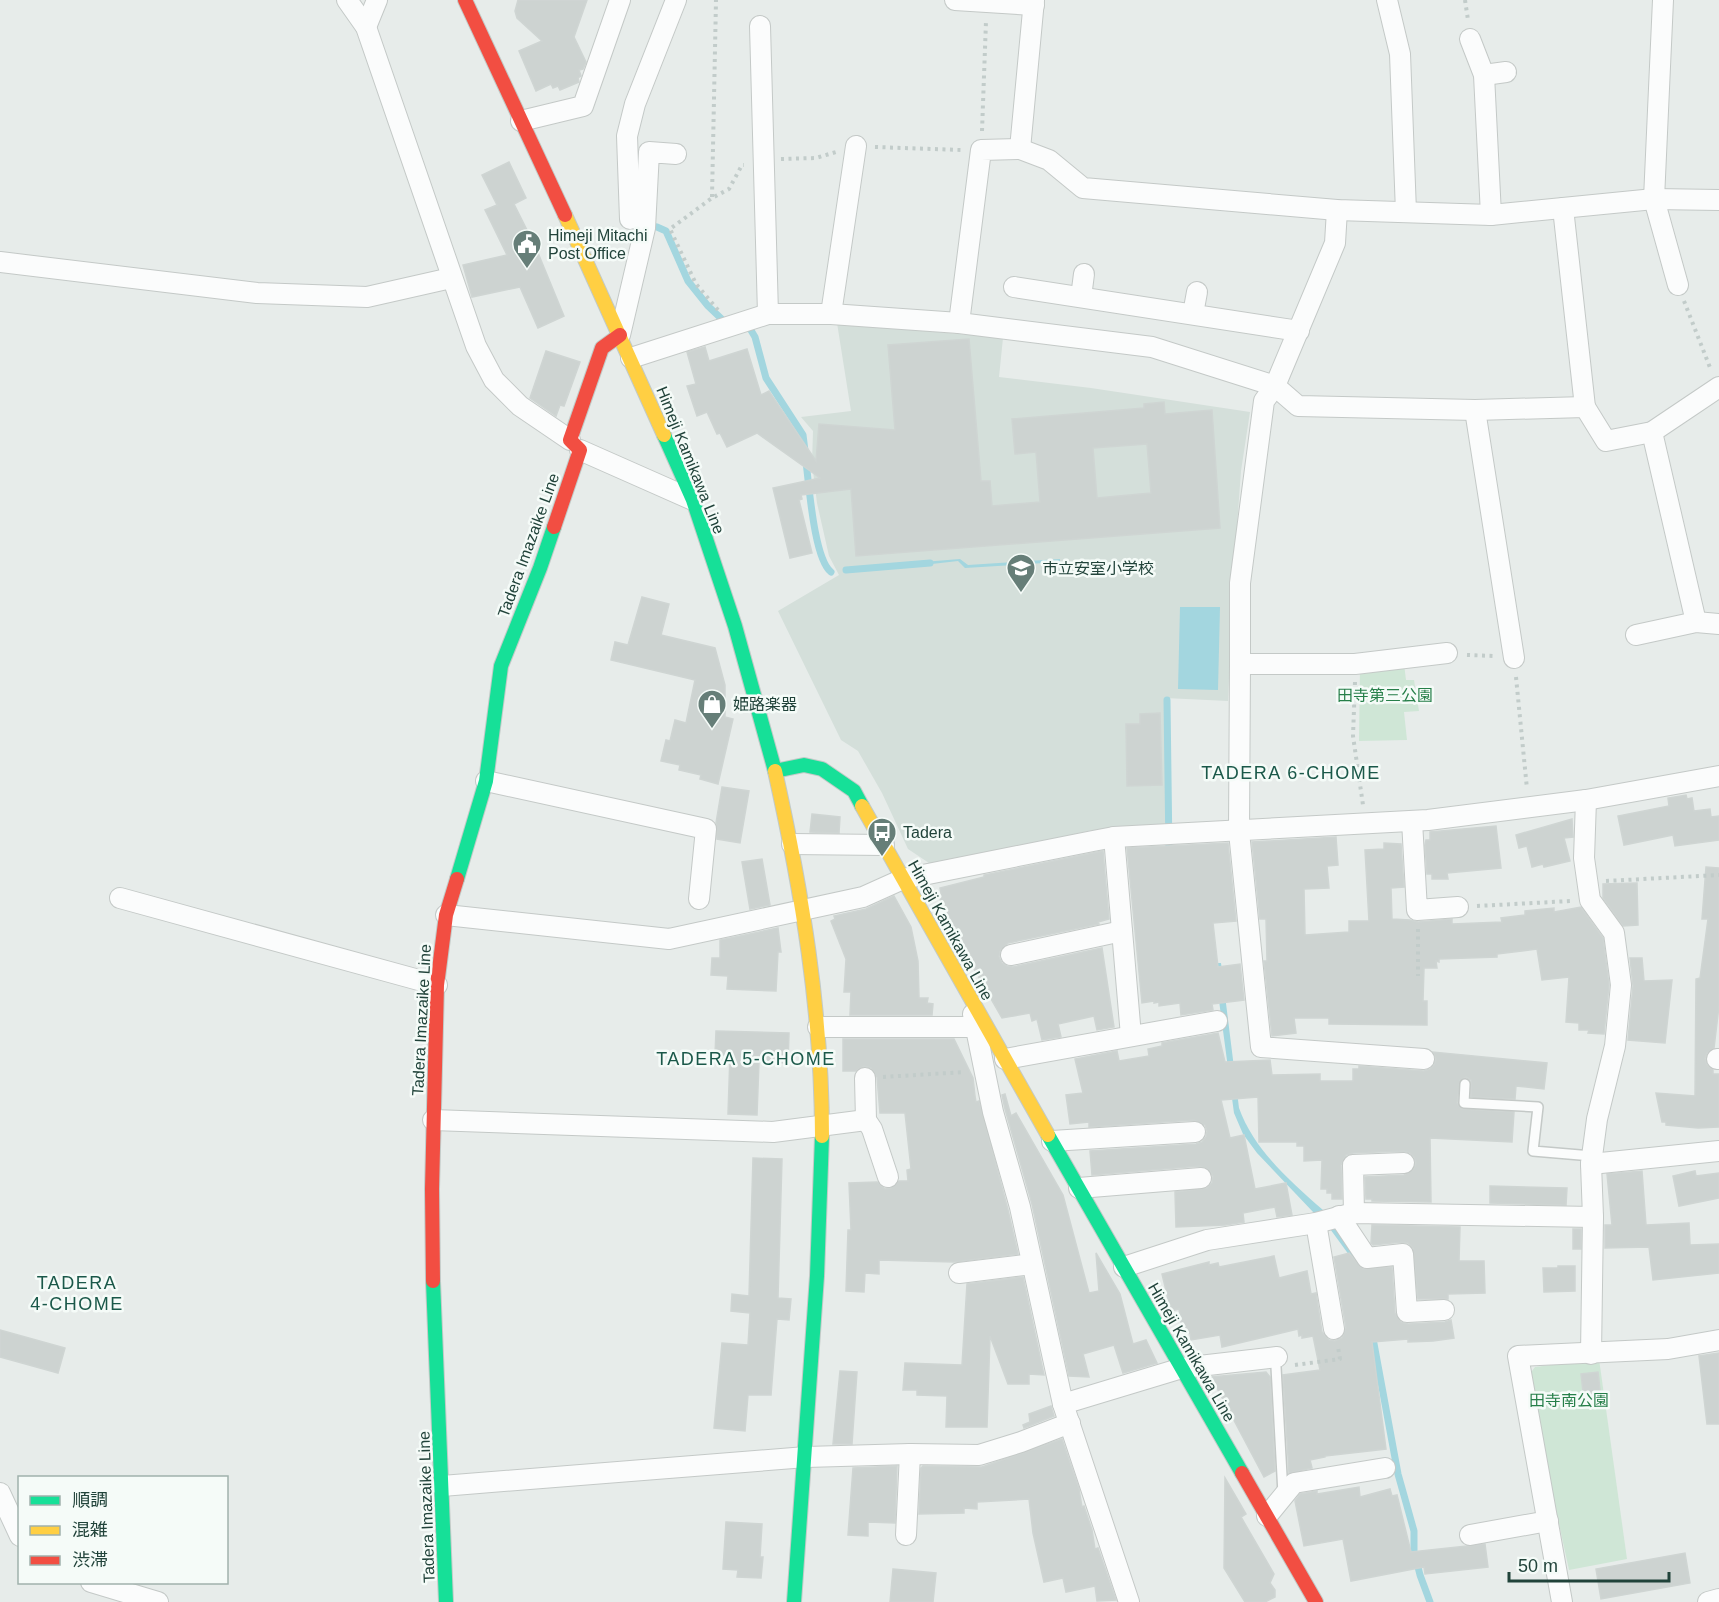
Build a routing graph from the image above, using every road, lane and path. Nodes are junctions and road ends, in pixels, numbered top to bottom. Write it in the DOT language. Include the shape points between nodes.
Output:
graph roads {
  1 [pos="347,0"];
  2 [pos="376,0"];
  3 [pos="465,0"];
  4 [pos="620,0"];
  5 [pos="676,0"];
  6 [pos="716,0"];
  7 [pos="955,0"];
  8 [pos="1387,0"];
  9 [pos="1664,0"];
  10 [pos="986,2"];
  11 [pos="1034,3"];
  12 [pos="760,26"];
  13 [pos="366,27"];
  14 [pos="1470,39"];
  15 [pos="1506,72"];
  16 [pos="1484,75"];
  17 [pos="521,121"];
  18 [pos="856,146"];
  19 [pos="1020,149"];
  20 [pos="981,150"];
  21 [pos="676,154"];
  22 [pos="763,159"];
  23 [pos="712,198"];
  24 [pos="1654,199"];
  25 [pos="1719,200"];
  26 [pos="1563,208"];
  27 [pos="1337,210"];
  28 [pos="1406,212"];
  29 [pos="1491,215"];
  30 [pos="630,219"];
  31 [pos="0,262"];
  32 [pos="1084,274"];
  33 [pos="451,278"];
  34 [pos="1678,285"];
  35 [pos="1014,287"];
  36 [pos="1197,292"];
  37 [pos="1081,297"];
  38 [pos="768,314"];
  39 [pos="831,314"];
  40 [pos="1193,314"];
  41 [pos="959,323"];
  42 [pos="734,325"];
  43 [pos="1299,331"];
  44 [pos="620,335"];
  45 [pos="631,358"];
  46 [pos="1275,386"];
  47 [pos="1718,387"];
  48 [pos="1585,407"];
  49 [pos="1475,410"];
  50 [pos="1652,432"];
  51 [pos="575,445"];
  52 [pos="693,500"];
  53 [pos="1695,621"];
  54 [pos="1719,624"];
  55 [pos="1636,635"];
  56 [pos="1447,653"];
  57 [pos="1514,658"];
  58 [pos="1240,664"];
  59 [pos="1355,664"];
  60 [pos="775,771"];
  61 [pos="1719,776"];
  62 [pos="486,781"];
  63 [pos="1586,800"];
  64 [pos="1528,807"];
  65 [pos="1412,821"];
  66 [pos="1366,824"];
  67 [pos="1239,832"];
  68 [pos="1114,837"];
  69 [pos="792,844"];
  70 [pos="884,845"];
  71 [pos="1719,875"];
  72 [pos="903,879"];
  73 [pos="1589,891"];
  74 [pos="120,898"];
  75 [pos="699,899"];
  76 [pos="1458,907"];
  77 [pos="1417,909"];
  78 [pos="803,910"];
  79 [pos="446,915"];
  80 [pos="1122,931"];
  81 [pos="1011,955"];
  82 [pos="1418,976"];
  83 [pos="437,986"];
  84 [pos="970,997"];
  85 [pos="1217,1021"];
  86 [pos="818,1027"];
  87 [pos="975,1027"];
  88 [pos="1131,1036"];
  89 [pos="1005,1059"];
  90 [pos="1424,1059"];
  91 [pos="984,1071"];
  92 [pos="865,1078"];
  93 [pos="1466,1084"];
  94 [pos="433,1120"];
  95 [pos="866,1120"];
  96 [pos="822,1126"];
  97 [pos="1195,1132"];
  98 [pos="1052,1141"];
  99 [pos="1719,1151"];
  100 [pos="1591,1160"];
  101 [pos="1404,1163"];
  102 [pos="888,1177"];
  103 [pos="1201,1178"];
  104 [pos="1079,1188"];
  105 [pos="1347,1214"];
  106 [pos="1593,1217"];
  107 [pos="1316,1223"];
  108 [pos="1032,1264"];
  109 [pos="1124,1267"];
  110 [pos="959,1273"];
  111 [pos="1444,1310"];
  112 [pos="1334,1329"];
  113 [pos="1719,1340"];
  114 [pos="1591,1354"];
  115 [pos="1277,1362"];
  116 [pos="1182,1368"];
  117 [pos="1063,1404"];
  118 [pos="1070,1423"];
  119 [pos="910,1454"];
  120 [pos="806,1457"];
  121 [pos="1385,1468"];
  122 [pos="442,1486"];
  123 [pos="0,1493"];
  124 [pos="1284,1495"];
  125 [pos="1267,1516"];
  126 [pos="1548,1521"];
  127 [pos="18,1532"];
  128 [pos="906,1535"];
  129 [pos="1470,1535"];
  130 [pos="98,1584"];
  131 [pos="1719,1599"];
  132 [pos="158,1602"];
  133 [pos="446,1602"];
  134 [pos="794,1602"];
  135 [pos="1129,1602"];
  136 [pos="1316,1602"];
  137 [pos="1562,1602"];
  138 [pos="1708,1602"];
  1 -- 13 [label="street"];
  2 -- 13 [label="street"];
  3 -- 17 [label="main road, Himeji Kamikawa Line"];
  4 -- 17 [label="street" via="583,106"];
  5 -- 30 [label="street" via="635,104 627,136"];
  6 -- 23 [label="path"];
  7 -- 10 [label="street"];
  8 -- 28 [label="street" via="1400,54"];
  9 -- 24 [label="street"];
  10 -- 11 [label="street"];
  10 -- 20 [label="path"];
  11 -- 19 [label="street"];
  12 -- 22 [label="street"];
  13 -- 33 [label="street"];
  14 -- 16 [label="street"];
  15 -- 16 [label="street"];
  16 -- 29 [label="street"];
  17 -- 44 [label="main road, Himeji Kamikawa Line"];
  18 -- 20 [label="path"];
  18 -- 22 [label="path" via="816,158"];
  18 -- 39 [label="street"];
  19 -- 20 [label="street"];
  19 -- 27 [label="street" via="1049,160 1083,188"];
  20 -- 41 [label="street"];
  21 -- 44 [label="street" via="649,152 645,228"];
  22 -- 23 [label="path" via="742,165 729,189"];
  22 -- 38 [label="street"];
  23 -- 42 [label="path" via="670,229 696,284"];
  24 -- 25 [label="street"];
  24 -- 26 [label="street"];
  24 -- 34 [label="street"];
  26 -- 29 [label="street"];
  26 -- 48 [label="street"];
  27 -- 28 [label="street"];
  27 -- 43 [label="street" via="1335,243"];
  28 -- 29 [label="street"];
  31 -- 33 [label="street" via="257,292 368,297"];
  32 -- 37 [label="street"];
  33 -- 51 [label="street" via="476,346 494,380 520,406"];
  34 -- 47 [label="path"];
  35 -- 37 [label="street"];
  36 -- 40 [label="street"];
  37 -- 40 [label="street"];
  38 -- 39 [label="street"];
  38 -- 42 [label="street"];
  39 -- 41 [label="street"];
  40 -- 43 [label="street"];
  41 -- 46 [label="street" via="1152,347"];
  42 -- 45 [label="street"];
  43 -- 46 [label="street"];
  44 -- 45 [label="main road, Himeji Kamikawa Line"];
  44 -- 51 [label="main road, Tadera Imazaike Line" via="603,348"];
  45 -- 52 [label="main road, Himeji Kamikawa Line"];
  46 -- 49 [label="street" via="1298,406"];
  46 -- 58 [label="street" via="1264,401 1240,583"];
  47 -- 50 [label="street"];
  48 -- 49 [label="street"];
  48 -- 50 [label="street" via="1606,441"];
  49 -- 57 [label="street"];
  50 -- 53 [label="street"];
  51 -- 52 [label="street"];
  51 -- 62 [label="main road, Tadera Imazaike Line" via="540,568 501,666"];
  52 -- 60 [label="main road, Himeji Kamikawa Line" via="735,626"];
  53 -- 54 [label="street"];
  53 -- 55 [label="street"];
  56 -- 57 [label="path"];
  56 -- 59 [label="street"];
  57 -- 64 [label="path"];
  58 -- 59 [label="street"];
  58 -- 67 [label="street"];
  59 -- 66 [label="path" via="1353,736"];
  60 -- 69 [label="main road"];
  60 -- 70 [label="main road, Himeji Kamikawa Line" via="804,765 822,769 841,781 854,791"];
  61 -- 63 [label="street"];
  62 -- 75 [label="street" via="706,830"];
  62 -- 79 [label="main road, Tadera Imazaike Line"];
  63 -- 64 [label="street"];
  63 -- 73 [label="street" via="1584,858"];
  64 -- 65 [label="street"];
  65 -- 66 [label="street"];
  65 -- 77 [label="street"];
  66 -- 67 [label="street"];
  67 -- 68 [label="street"];
  67 -- 90 [label="street" via="1261,1047"];
  68 -- 72 [label="street"];
  68 -- 80 [label="street"];
  69 -- 70 [label="street"];
  69 -- 78 [label="main road"];
  70 -- 72 [label="main road, Himeji Kamikawa Line"];
  71 -- 73 [label="path"];
  72 -- 78 [label="street" via="863,897"];
  72 -- 84 [label="main road, Himeji Kamikawa Line"];
  73 -- 76 [label="path"];
  73 -- 100 [label="street" via="1614,933 1621,985 1615,1046"];
  74 -- 83 [label="street"];
  76 -- 77 [label="street"];
  77 -- 82 [label="path"];
  78 -- 79 [label="street" via="669,939"];
  78 -- 86 [label="main road"];
  79 -- 83 [label="main road, Tadera Imazaike Line"];
  80 -- 81 [label="street"];
  80 -- 88 [label="street"];
  83 -- 94 [label="main road, Tadera Imazaike Line"];
  84 -- 87 [label="street"];
  84 -- 89 [label="main road, Himeji Kamikawa Line"];
  85 -- 88 [label="street"];
  86 -- 87 [label="street"];
  86 -- 96 [label="main road"];
  87 -- 91 [label="street"];
  88 -- 89 [label="street"];
  89 -- 98 [label="main road, Himeji Kamikawa Line"];
  91 -- 92 [label="path"];
  91 -- 108 [label="street"];
  92 -- 95 [label="street"];
  93 -- 100 [label="lane" via="1464,1103 1538,1107 1533,1150"];
  94 -- 96 [label="street" via="773,1132"];
  94 -- 122 [label="main road, Tadera Imazaike Line" via="434,1302"];
  95 -- 96 [label="street"];
  95 -- 102 [label="street"];
  96 -- 120 [label="main road" via="822,1206"];
  97 -- 98 [label="street"];
  98 -- 104 [label="main road, Himeji Kamikawa Line"];
  99 -- 100 [label="street"];
  100 -- 106 [label="street"];
  101 -- 105 [label="street" via="1353,1165"];
  103 -- 104 [label="street"];
  104 -- 109 [label="main road, Himeji Kamikawa Line"];
  105 -- 106 [label="street"];
  105 -- 107 [label="street"];
  105 -- 111 [label="street" via="1367,1258 1403,1254 1407,1312"];
  106 -- 114 [label="street"];
  107 -- 109 [label="street" via="1207,1240"];
  107 -- 112 [label="street"];
  108 -- 110 [label="street"];
  108 -- 117 [label="street"];
  109 -- 116 [label="main road, Himeji Kamikawa Line"];
  112 -- 115 [label="path" via="1340,1359"];
  113 -- 114 [label="street" via="1668,1349"];
  114 -- 126 [label="street" via="1518,1356"];
  115 -- 116 [label="street"];
  115 -- 124 [label="lane"];
  116 -- 117 [label="street"];
  116 -- 125 [label="main road, Himeji Kamikawa Line"];
  117 -- 118 [label="street"];
  118 -- 119 [label="street" via="979,1455"];
  118 -- 135 [label="street"];
  119 -- 120 [label="street"];
  119 -- 128 [label="street"];
  120 -- 122 [label="street"];
  120 -- 134 [label="main road"];
  121 -- 124 [label="street" via="1294,1483"];
  122 -- 133 [label="main road, Tadera Imazaike Line"];
  123 -- 127 [label="street"];
  124 -- 125 [label="street"];
  125 -- 136 [label="main road, Himeji Kamikawa Line"];
  126 -- 129 [label="street"];
  126 -- 137 [label="street"];
  130 -- 132 [label="street"];
  131 -- 138 [label="street"];
}
